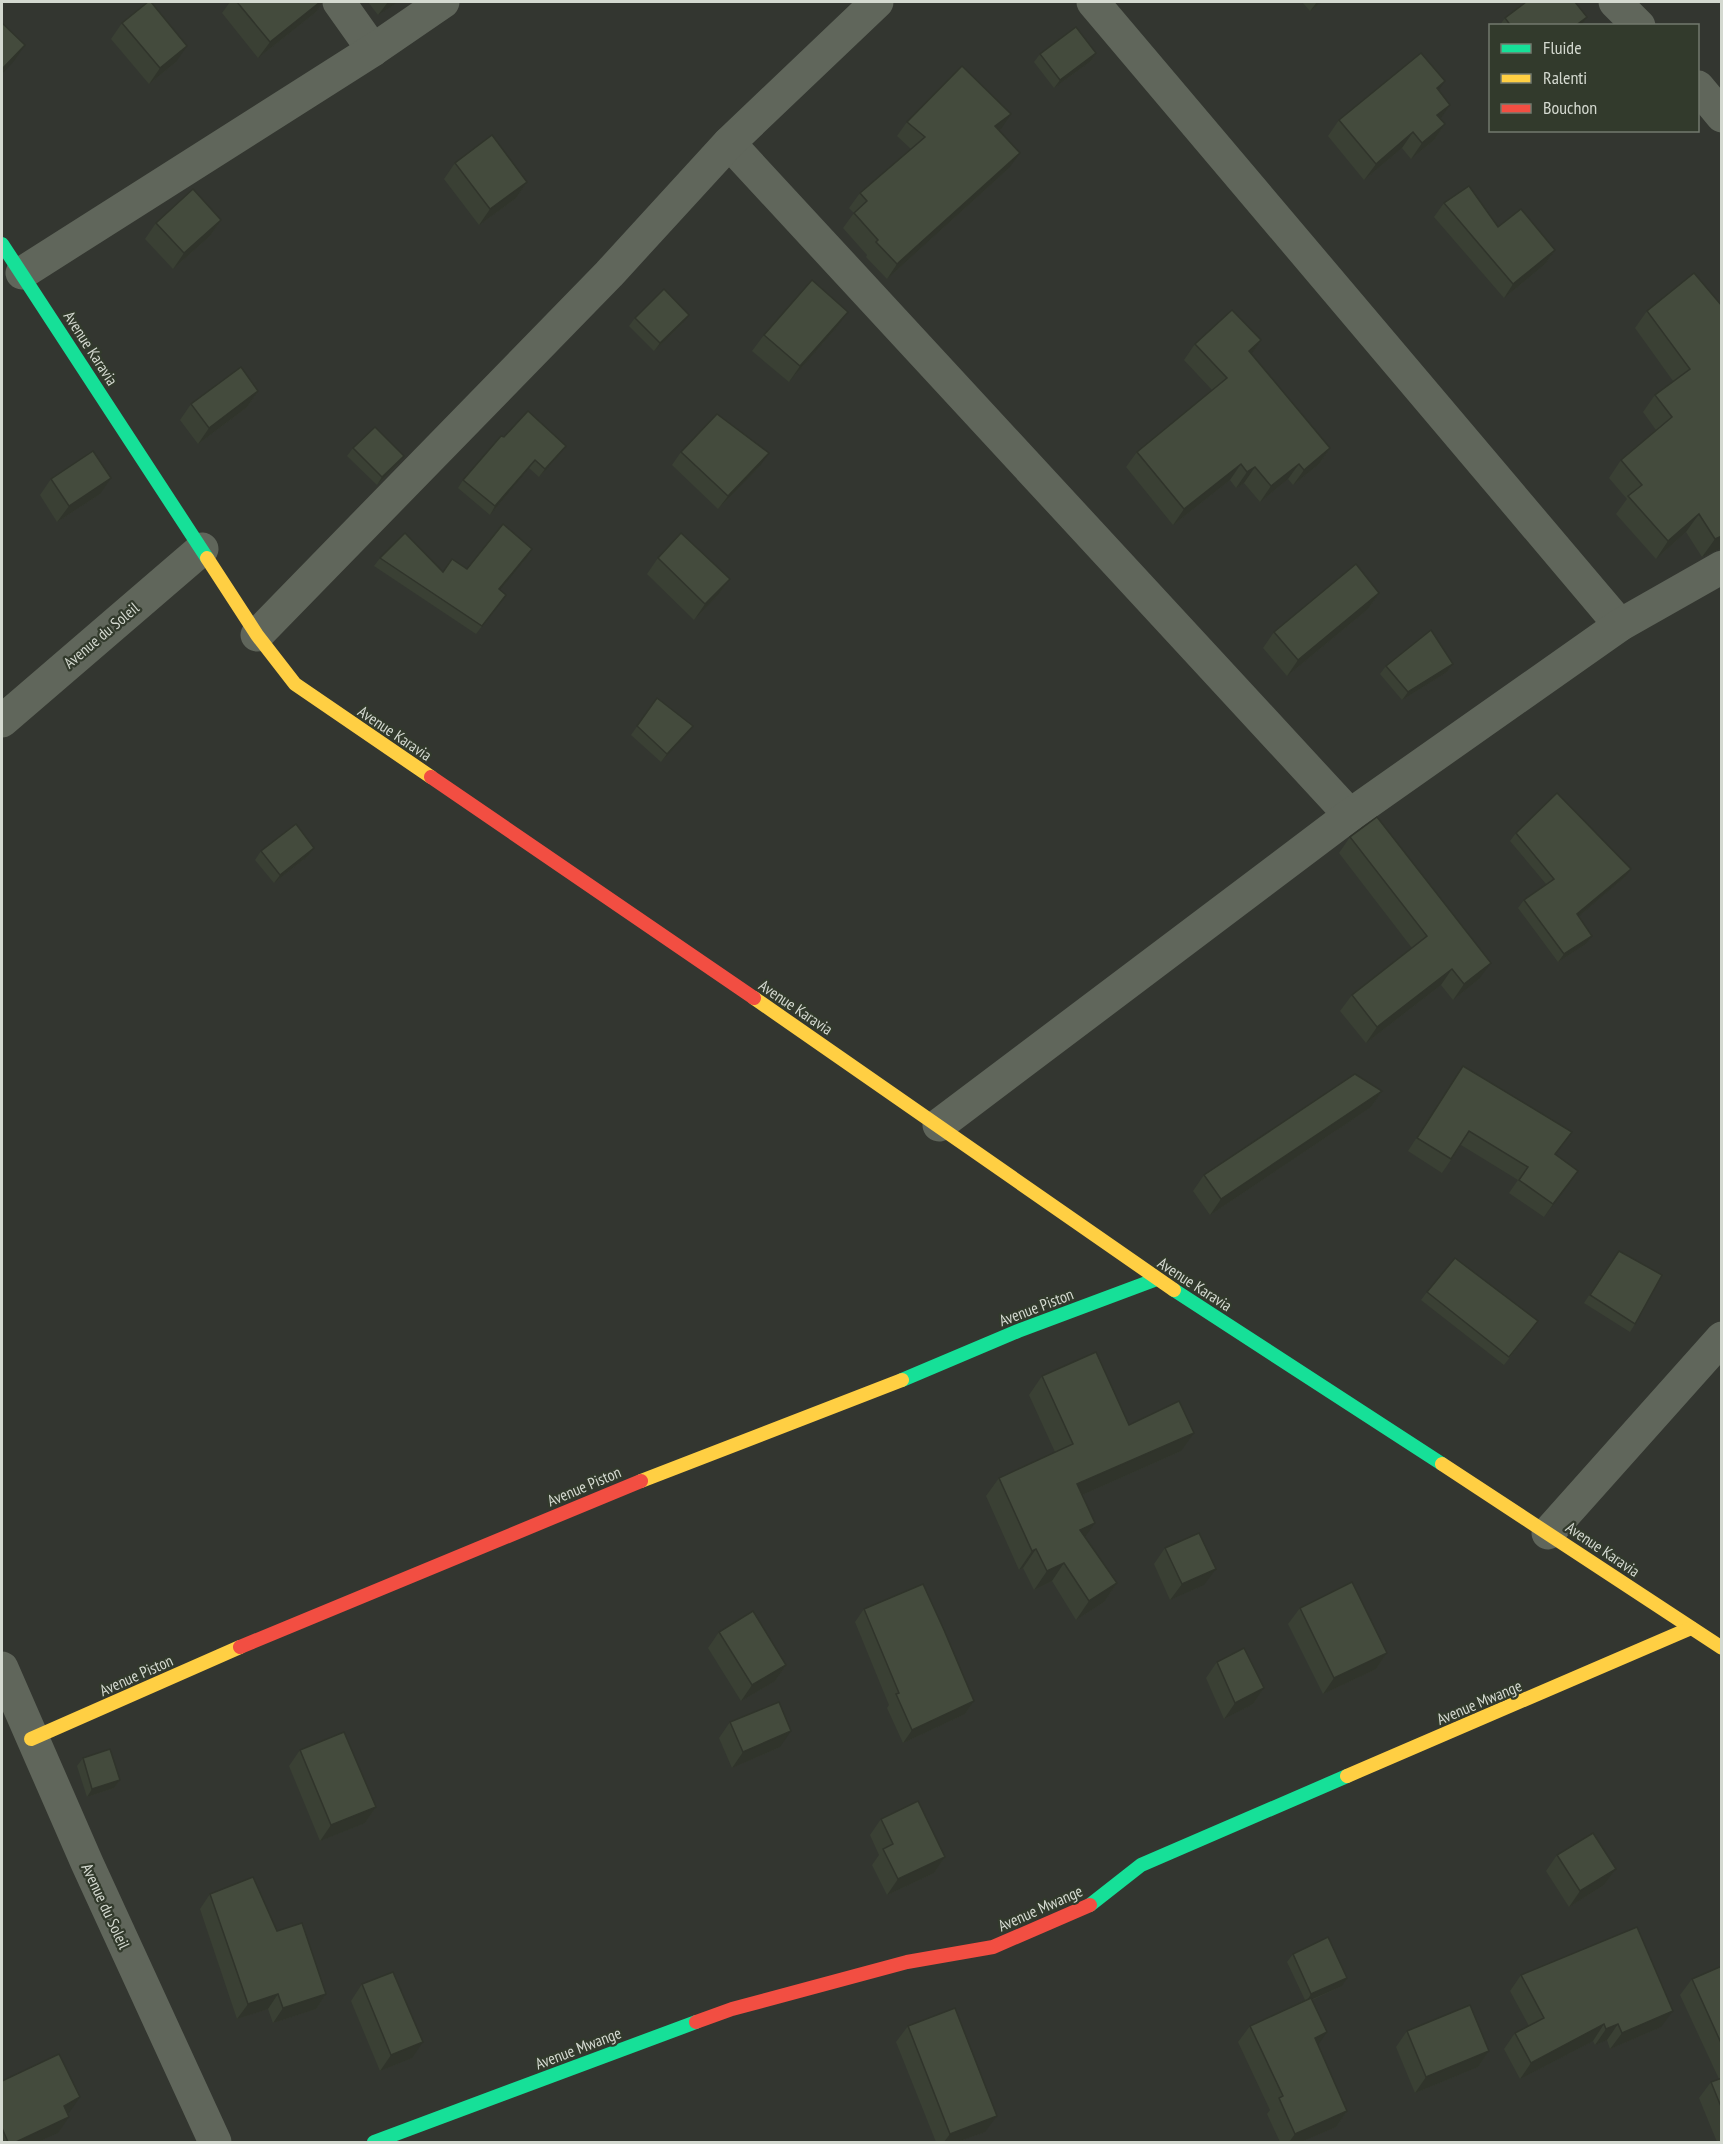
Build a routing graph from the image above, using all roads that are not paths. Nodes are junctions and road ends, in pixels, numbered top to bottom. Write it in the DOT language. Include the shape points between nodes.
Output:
graph roads {
  1 [pos="339,2"];
  2 [pos="443,2"];
  3 [pos="877,2"];
  4 [pos="1093,2"];
  5 [pos="1615,2"];
  6 [pos="1637,24"];
  7 [pos="373,50"];
  8 [pos="1699,88"];
  9 [pos="1722,116"];
  10 [pos="729,143"];
  11 [pos="2,244"];
  12 [pos="22,273"];
  13 [pos="202,549"];
  14 [pos="1722,567"];
  15 [pos="1620,625"];
  16 [pos="256,635"];
  17 [pos="2,721"];
  18 [pos="1350,815"];
  19 [pos="939,1125"];
  20 [pos="1157,1279"];
  21 [pos="1722,1338"];
  22 [pos="1548,1533"];
  23 [pos="1691,1628"];
  24 [pos="1722,1648"];
  25 [pos="2,1668"];
  26 [pos="31,1739"];
  27 [pos="215,2142"];
  28 [pos="374,2142"];
  1 -- 7 [label="street"];
  2 -- 7 [label="street"];
  3 -- 10 [label="street"];
  4 -- 15 [label="street"];
  5 -- 6 [label="street"];
  7 -- 12 [label="street"];
  8 -- 9 [label="street"];
  10 -- 16 [label="street" via="609,274"];
  10 -- 18 [label="street"];
  11 -- 12 [label="street, Avenue Karavia"];
  12 -- 13 [label="street, Avenue Karavia"];
  13 -- 16 [label="street, Avenue Karavia"];
  13 -- 17 [label="street, Avenue du Soleil"];
  14 -- 15 [label="street"];
  15 -- 18 [label="street"];
  16 -- 19 [label="street, Avenue Karavia" via="295,684"];
  18 -- 19 [label="street"];
  19 -- 20 [label="street, Avenue Karavia"];
  20 -- 22 [label="street, Avenue Karavia"];
  20 -- 26 [label="street, Avenue Piston" via="619,1489"];
  21 -- 22 [label="street"];
  22 -- 23 [label="street, Avenue Karavia"];
  23 -- 24 [label="street, Avenue Karavia"];
  23 -- 28 [label="street, Avenue Mwange" via="1141,1865 1092,1904 993,1947 907,1962 732,2009"];
  25 -- 26 [label="street, Avenue du Soleil"];
  26 -- 27 [label="street, Avenue du Soleil"];
}
